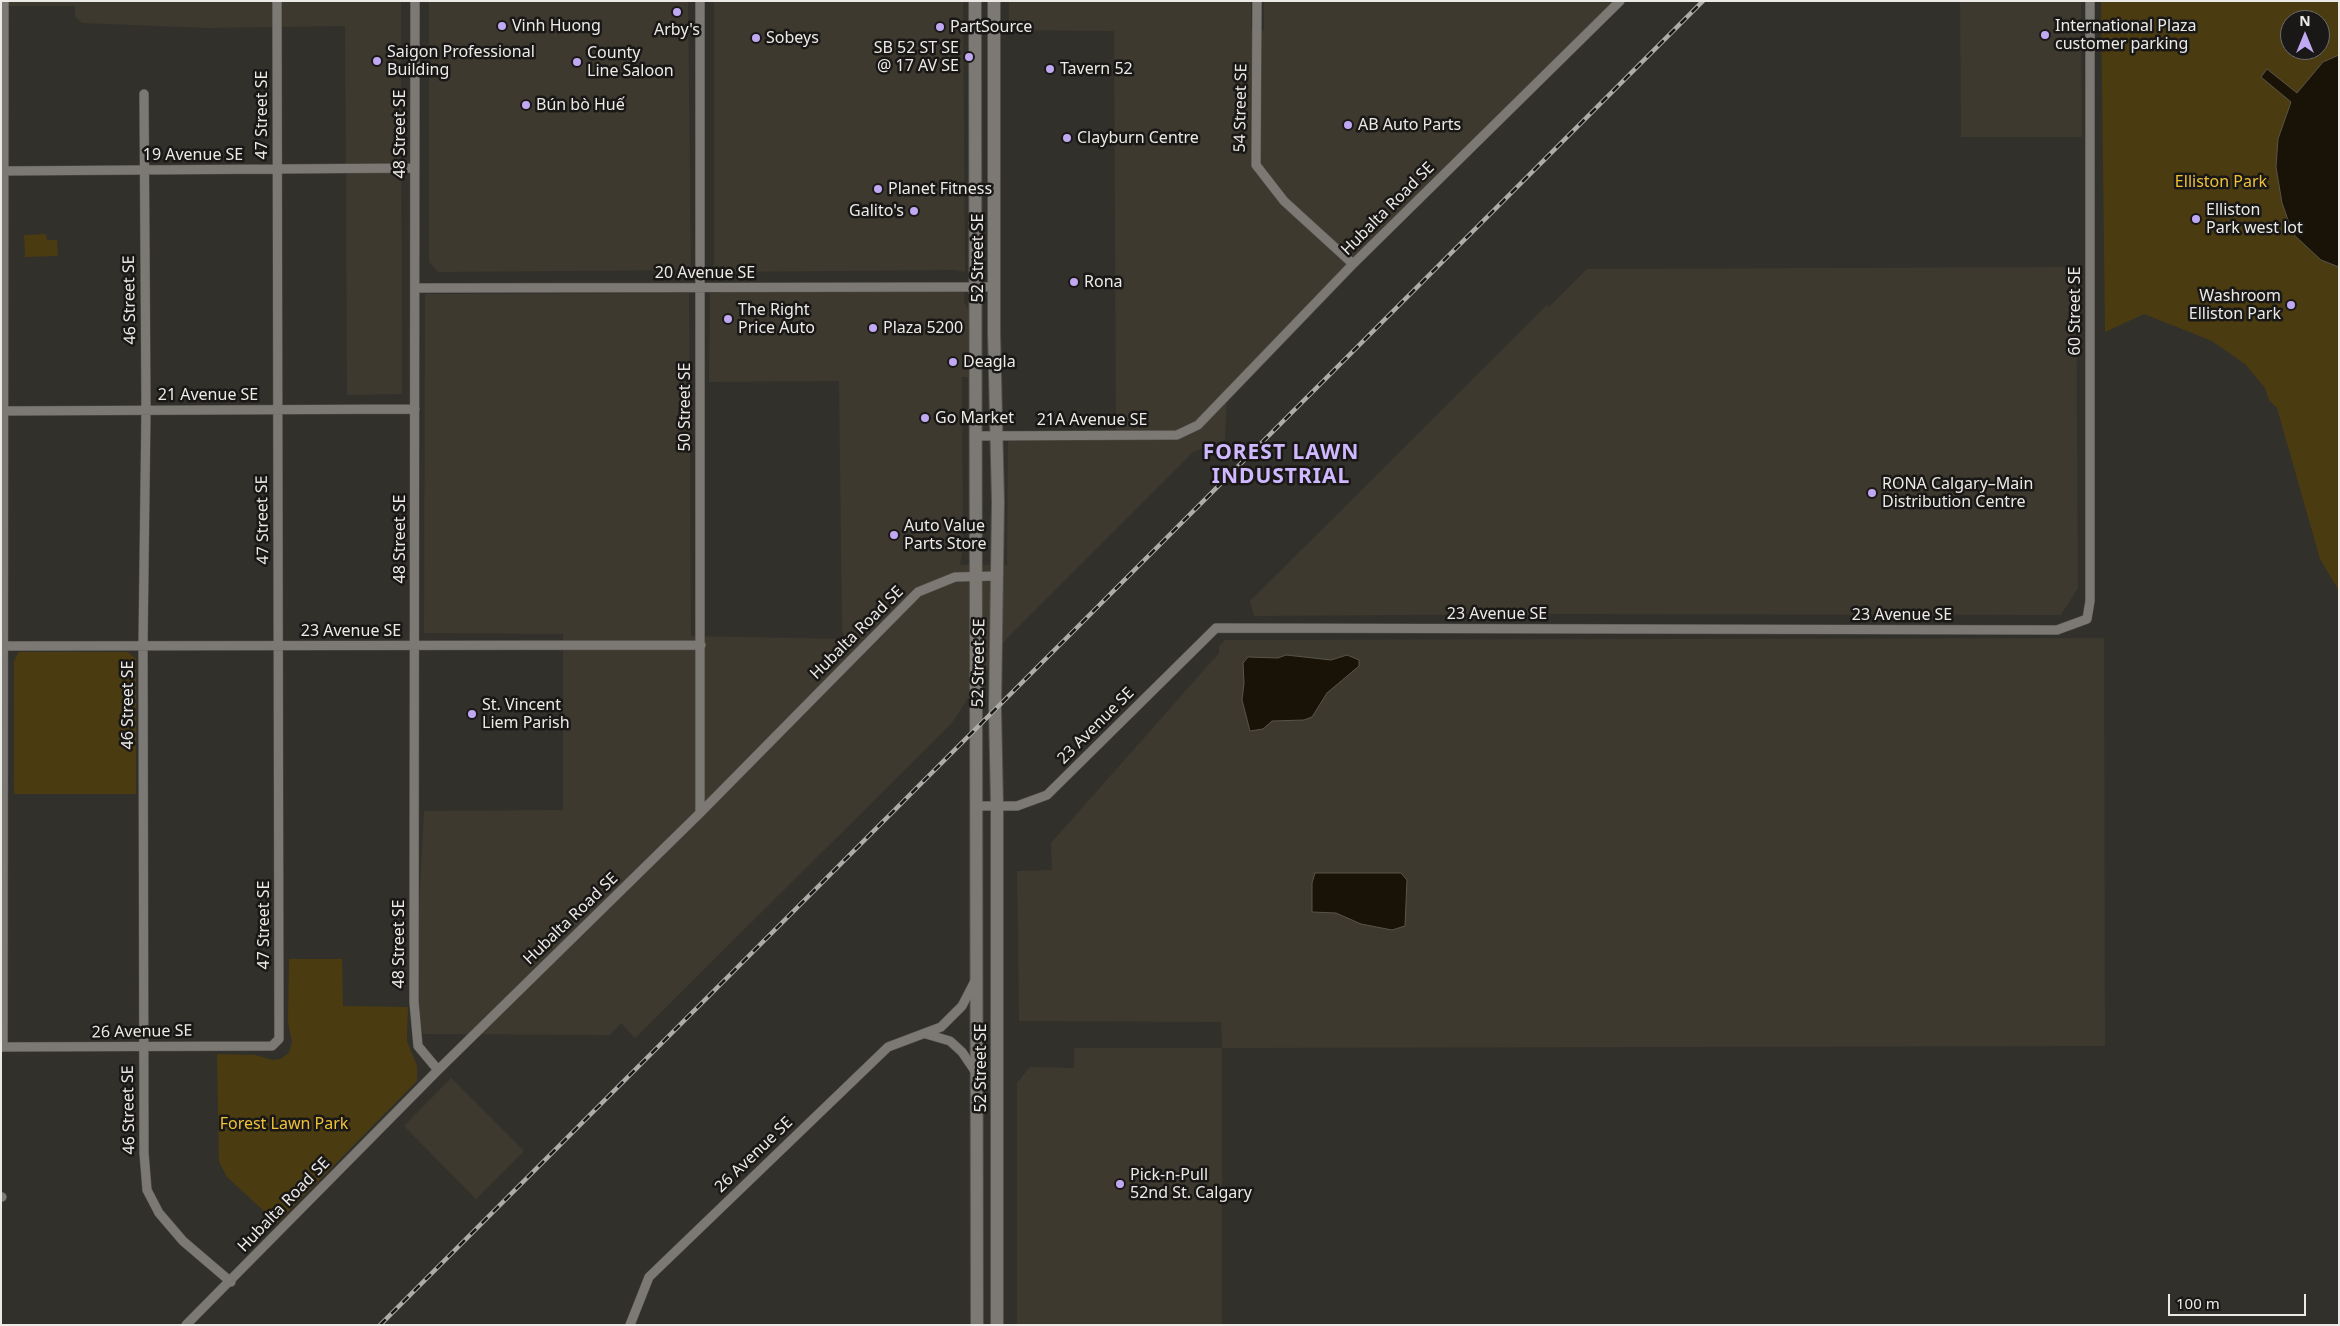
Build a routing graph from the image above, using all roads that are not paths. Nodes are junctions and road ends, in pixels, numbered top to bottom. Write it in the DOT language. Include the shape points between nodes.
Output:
graph roads {
  1 [pos="4,1"];
  2 [pos="277,1"];
  3 [pos="415,1"];
  4 [pos="700,1"];
  5 [pos="975,1"];
  6 [pos="994,1"];
  7 [pos="1257,1"];
  8 [pos="1620,1"];
  9 [pos="2090,1"];
  10 [pos="144,94"];
  11 [pos="415,168"];
  12 [pos="277,169"];
  13 [pos="143,170"];
  14 [pos="2,171"];
  15 [pos="1353,264"];
  16 [pos="976,287"];
  17 [pos="994,287"];
  18 [pos="415,288"];
  19 [pos="699,288"];
  20 [pos="415,409"];
  21 [pos="146,410"];
  22 [pos="277,410"];
  23 [pos="2,411"];
  24 [pos="997,435"];
  25 [pos="1177,435"];
  26 [pos="976,436"];
  27 [pos="977,576"];
  28 [pos="997,576"];
  29 [pos="2087,620"];
  30 [pos="143,645"];
  31 [pos="415,645"];
  32 [pos="701,645"];
  33 [pos="2,646"];
  34 [pos="280,646"];
  35 [pos="976,806"];
  36 [pos="997,806"];
  37 [pos="700,813"];
  38 [pos="976,978"];
  39 [pos="926,1034"];
  40 [pos="279,1039"];
  41 [pos="2,1047"];
  42 [pos="143,1047"];
  43 [pos="438,1070"];
  44 [pos="976,1074"];
  45 [pos="231,1282"];
  46 [pos="186,1325"];
  47 [pos="630,1325"];
  48 [pos="977,1325"];
  49 [pos="997,1325"];
  1 -- 14 [label="street"];
  2 -- 12 [label="street, 47 Street SE"];
  3 -- 11 [label="street, 48 Street SE"];
  4 -- 19 [label="street, 50 Street SE"];
  5 -- 16 [label="main road, 52 Street SE"];
  6 -- 17 [label="main road, 52 Street SE"];
  7 -- 15 [label="street, 54 Street SE" via="1256,165 1284,201"];
  8 -- 15 [label="street, Hubalta Road SE"];
  9 -- 29 [label="street, 60 Street SE" via="2090,602"];
  10 -- 13 [label="street, 46 Street SE"];
  11 -- 12 [label="street, 19 Avenue SE"];
  11 -- 18 [label="street, 48 Street SE"];
  12 -- 13 [label="street, 19 Avenue SE"];
  12 -- 22 [label="street, 47 Street SE"];
  13 -- 14 [label="street, 19 Avenue SE"];
  13 -- 21 [label="street, 46 Street SE"];
  14 -- 23 [label="street"];
  15 -- 25 [label="street, Hubalta Road SE" via="1198,425"];
  16 -- 17 [label="street, 20 Avenue SE"];
  16 -- 19 [label="street, 20 Avenue SE"];
  16 -- 26 [label="main road, 52 Street SE"];
  17 -- 24 [label="main road, 52 Street SE"];
  18 -- 19 [label="street, 20 Avenue SE"];
  18 -- 20 [label="street, 48 Street SE"];
  19 -- 32 [label="street, 50 Street SE"];
  20 -- 22 [label="street, 21 Avenue SE"];
  20 -- 31 [label="street, 48 Street SE"];
  21 -- 22 [label="street, 21 Avenue SE"];
  21 -- 23 [label="street, 21 Avenue SE"];
  21 -- 30 [label="street, 46 Street SE"];
  22 -- 34 [label="street, 47 Street SE"];
  23 -- 33 [label="street"];
  24 -- 25 [label="street, 21A Avenue SE"];
  24 -- 26 [label="street, 21A Avenue SE"];
  24 -- 28 [label="main road, 52 Street SE"];
  26 -- 27 [label="main road, 52 Street SE"];
  27 -- 28 [label="street, Hubalta Road SE"];
  27 -- 35 [label="main road, 52 Street SE"];
  27 -- 37 [label="street, Hubalta Road SE" via="955,577 918,592"];
  28 -- 36 [label="main road, 52 Street SE"];
  29 -- 36 [label="street, 23 Avenue SE" via="2057,630 1216,628 1047,795 1017,806"];
  30 -- 33 [label="street, 23 Avenue SE"];
  30 -- 34 [label="street, 23 Avenue SE"];
  30 -- 42 [label="street, 46 Street SE"];
  31 -- 32 [label="street, 23 Avenue SE"];
  31 -- 34 [label="street, 23 Avenue SE"];
  31 -- 43 [label="street, 48 Street SE" via="415,1028 418,1046"];
  32 -- 37 [label="street, 50 Street SE"];
  33 -- 41 [label="street"];
  34 -- 40 [label="street, 47 Street SE"];
  35 -- 36 [label="street, 23 Avenue SE"];
  35 -- 38 [label="main road, 52 Street SE"];
  36 -- 49 [label="main road, 52 Street SE"];
  37 -- 43 [label="street, Hubalta Road SE"];
  38 -- 39 [label="street, 26 Avenue SE" via="962,1006 941,1027"];
  38 -- 44 [label="main road, 52 Street SE"];
  39 -- 44 [label="street" via="950,1041 962,1052"];
  39 -- 47 [label="street, 26 Avenue SE" via="888,1047 650,1277"];
  40 -- 42 [label="street, 26 Avenue SE" via="272,1046"];
  41 -- 42 [label="street, 26 Avenue SE"];
  42 -- 45 [label="street, 46 Street SE" via="144,1153 148,1190 159,1213 183,1241"];
  43 -- 45 [label="street, Hubalta Road SE"];
  44 -- 48 [label="main road, 52 Street SE"];
  45 -- 46 [label="street, Hubalta Road SE"];
}
